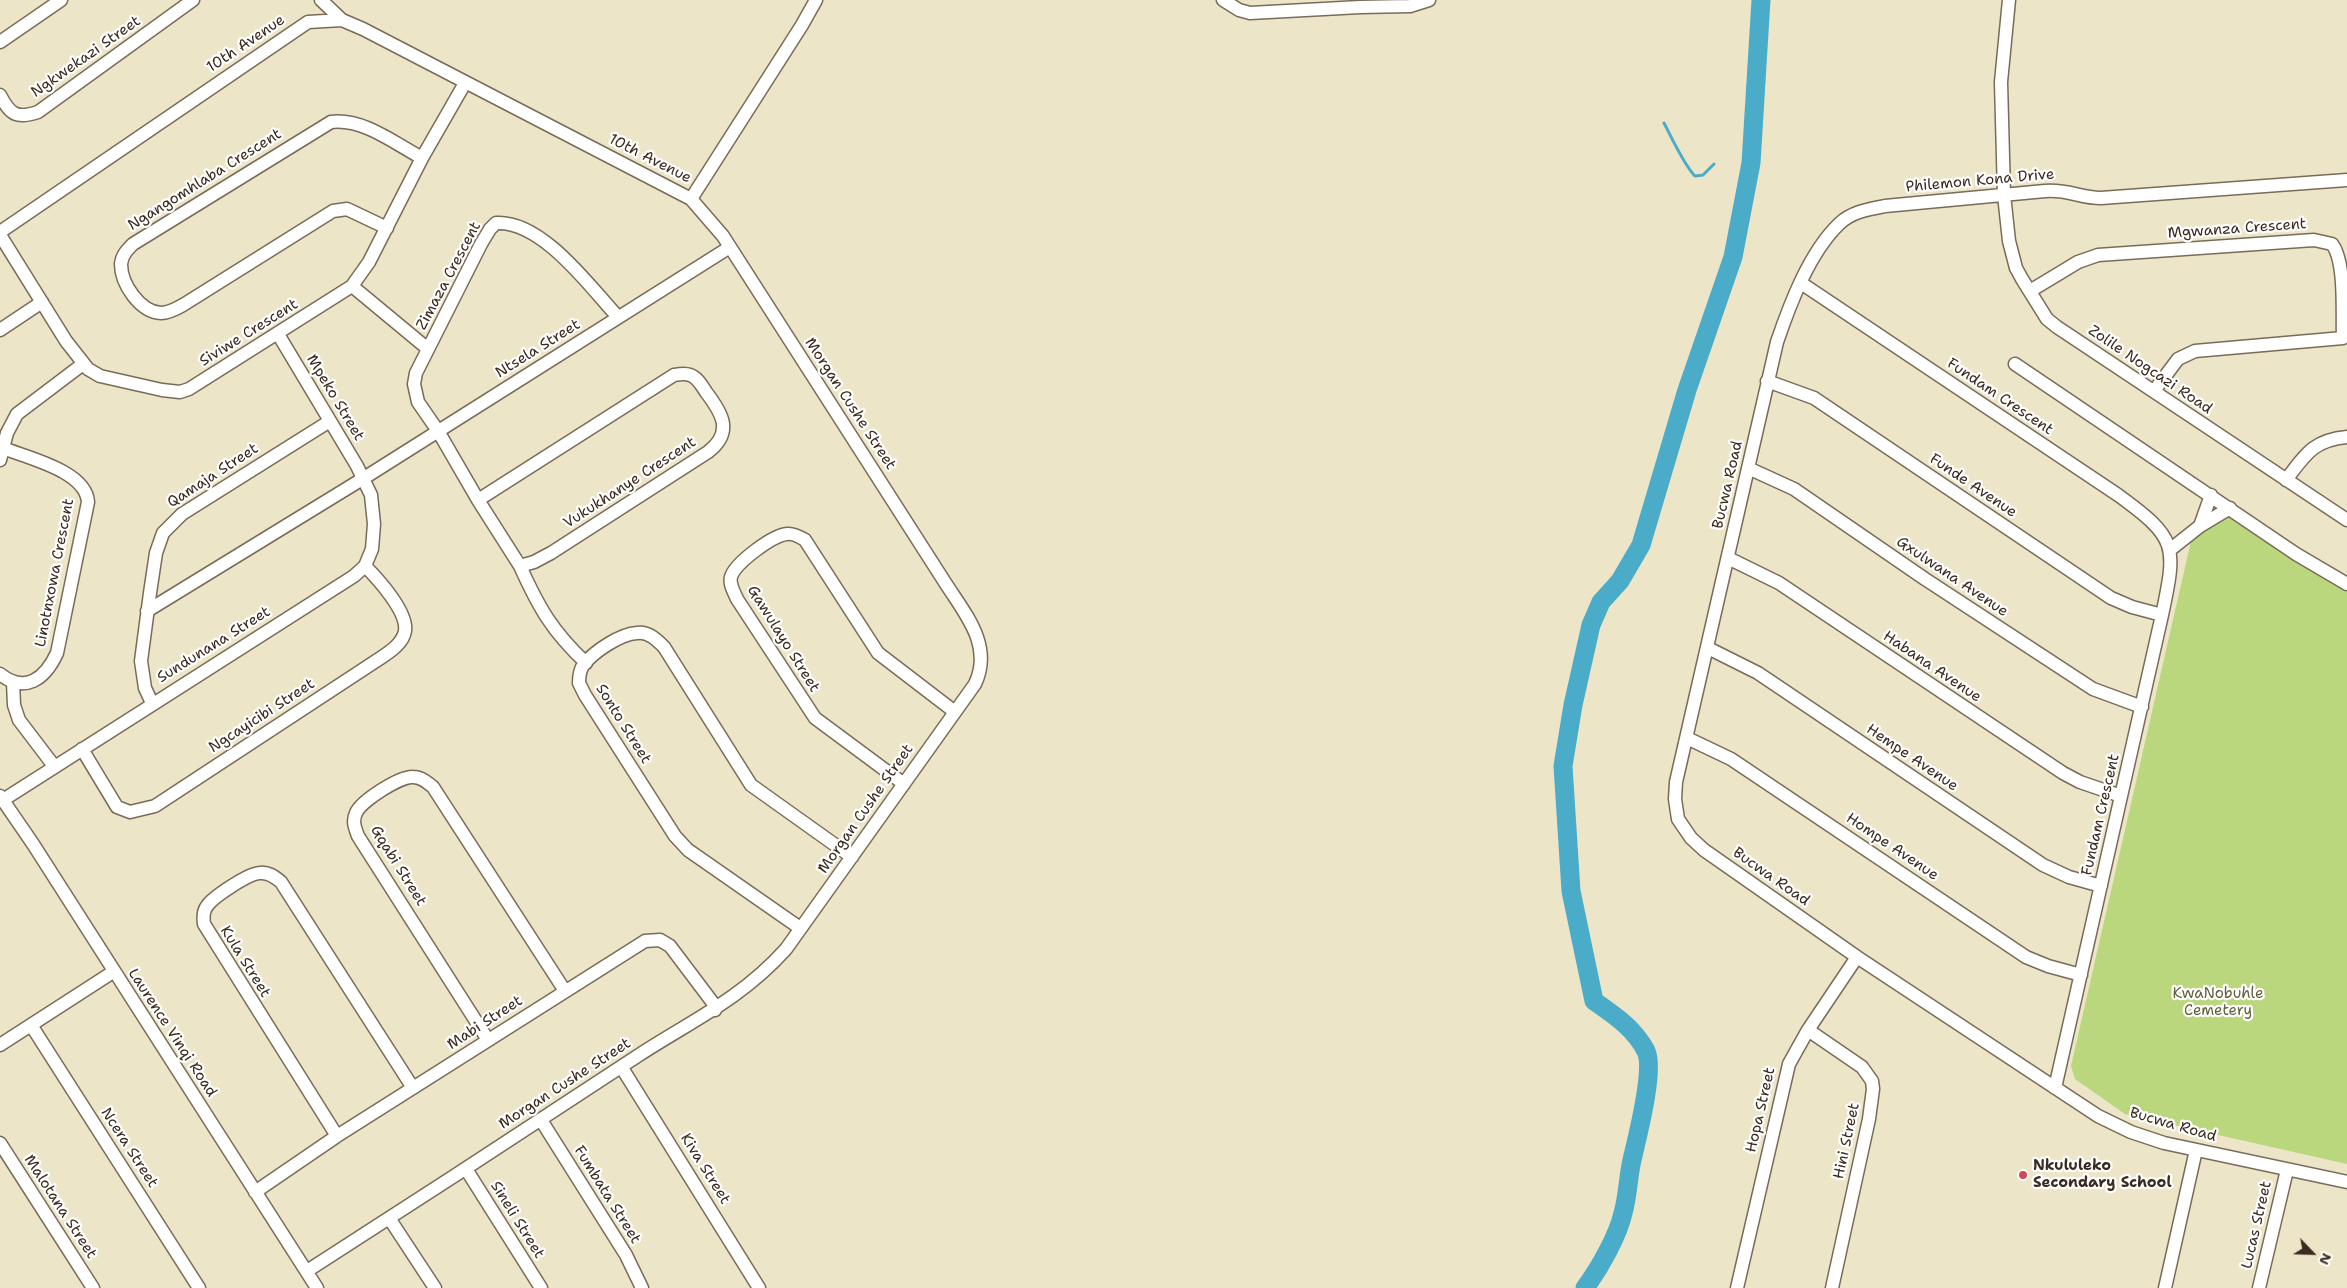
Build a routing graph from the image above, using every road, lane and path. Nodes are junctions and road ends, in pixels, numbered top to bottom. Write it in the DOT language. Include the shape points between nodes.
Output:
graph roads {
  1 [pos="61,0"];
  2 [pos="194,0"];
  3 [pos="321,0"];
  4 [pos="816,0"];
  5 [pos="1223,0"];
  6 [pos="1429,0"];
  7 [pos="2009,0"];
  8 [pos="1358,3"];
  9 [pos="342,20"];
  10 [pos="0,42"];
  11 [pos="465,83"];
  12 [pos="0,95"];
  13 [pos="422,158"];
  14 [pos="2347,180"];
  15 [pos="2004,195"];
  16 [pos="692,198"];
  17 [pos="387,228"];
  18 [pos="0,234"];
  19 [pos="730,247"];
  20 [pos="1800,283"];
  21 [pos="352,286"];
  22 [pos="2030,291"];
  23 [pos="42,302"];
  24 [pos="618,317"];
  25 [pos="0,330"];
  26 [pos="278,334"];
  27 [pos="428,349"];
  28 [pos="83,364"];
  29 [pos="2015,364"];
  30 [pos="1767,382"];
  31 [pos="2154,391"];
  32 [pos="330,421"];
  33 [pos="438,431"];
  34 [pos="2347,437"];
  35 [pos="1,454"];
  36 [pos="1748,468"];
  37 [pos="364,478"];
  38 [pos="2286,480"];
  39 [pos="2211,496"];
  40 [pos="478,500"];
  41 [pos="2230,508"];
  42 [pos="2347,520"];
  43 [pos="2200,526"];
  44 [pos="2171,549"];
  45 [pos="1728,558"];
  46 [pos="365,566"];
  47 [pos="520,566"];
  48 [pos="2347,584"];
  49 [pos="147,611"];
  50 [pos="2162,615"];
  51 [pos="1708,648"];
  52 [pos="586,663"];
  53 [pos="0,674"];
  54 [pos="12,682"];
  55 [pos="152,703"];
  56 [pos="2142,707"];
  57 [pos="955,712"];
  58 [pos="1687,738"];
  59 [pos="82,749"];
  60 [pos="54,766"];
  61 [pos="904,784"];
  62 [pos="2121,796"];
  63 [pos="1,798"];
  64 [pos="852,858"];
  65 [pos="2101,886"];
  66 [pos="800,928"];
  67 [pos="1857,957"];
  68 [pos="113,972"];
  69 [pos="2081,975"];
  70 [pos="565,991"];
  71 [pos="714,1010"];
  72 [pos="31,1024"];
  73 [pos="1808,1030"];
  74 [pos="488,1040"];
  75 [pos="0,1044"];
  76 [pos="622,1068"];
  77 [pos="414,1088"];
  78 [pos="2055,1088"];
  79 [pos="541,1120"];
  80 [pos="337,1136"];
  81 [pos="0,1144"];
  82 [pos="2196,1150"];
  83 [pos="466,1169"];
  84 [pos="2287,1170"];
  85 [pos="2347,1182"];
  86 [pos="255,1192"];
  87 [pos="390,1218"];
  88 [pos="306,1271"];
  89 [pos="93,1288"];
  90 [pos="199,1288"];
  91 [pos="317,1288"];
  92 [pos="435,1288"];
  93 [pos="541,1288"];
  94 [pos="642,1288"];
  95 [pos="759,1288"];
  96 [pos="1737,1288"];
  97 [pos="1832,1288"];
  98 [pos="2165,1288"];
  99 [pos="2259,1288"];
  1 -- 10 [label="street"];
  2 -- 12 [label="street, Ngkwekazi Street" via="38,112 24,116 16,114 7,108"];
  3 -- 9 [label="street"];
  4 -- 16 [label="street"];
  5 -- 8 [label="street" via="1250,13"];
  6 -- 8 [label="street" via="1410,6"];
  7 -- 15 [label="street, Zolile Nogcazi Road" via="2001,82"];
  9 -- 11 [label="street, 10th Avenue"];
  9 -- 18 [label="street, 10th Avenue" via="308,22 290,33"];
  11 -- 13 [label="street, Siviwe Crescent"];
  11 -- 16 [label="street, 10th Avenue"];
  13 -- 17 [label="street, Siviwe Crescent"];
  13 -- 17 [label="street, Ngangomhlaba Crescent" via="357,123 331,122 132,244 123,254 121,264 124,280 140,304 154,312 167,313 333,211 347,209"];
  14 -- 15 [label="street, Philemon Kona Drive" via="2100,198 2058,190"];
  15 -- 20 [label="street, Philemon Kona Drive" via="1866,209 1839,223"];
  15 -- 22 [label="street, Zolile Nogcazi Road" via="2011,252 2016,268"];
  16 -- 19 [label="street, Morgan Cushe Street"];
  17 -- 21 [label="street, Siviwe Crescent"];
  18 -- 23 [label="street, Siviwe Crescent"];
  19 -- 24 [label="street, Ntsela Street"];
  19 -- 57 [label="street, Morgan Cushe Street" via="976,632 982,656 980,674"];
  20 -- 30 [label="street, Bucwa Road" via="1779,335"];
  20 -- 44 [label="street, Fundam Crescent" via="2118,495 2159,529"];
  21 -- 26 [label="street, Siviwe Crescent"];
  21 -- 27 [label="street"];
  22 -- 31 [label="street, Zolile Nogcazi Road" via="2047,319"];
  22 -- 31 [label="street, Mgwanza Crescent" via="2078,262 2098,256 2314,240 2332,244 2340,266 2343,338 2195,352 2178,359"];
  23 -- 25 [label="street"];
  23 -- 28 [label="street, Siviwe Crescent"];
  24 -- 27 [label="street, Zimaza Crescent" via="558,252 514,224 496,223 481,244"];
  24 -- 33 [label="street, Ntsela Street"];
  26 -- 28 [label="street, Siviwe Crescent" via="180,392 100,376"];
  26 -- 32 [label="street, Mpeko Street"];
  27 -- 33 [label="street, Zimaza Crescent" via="416,373 415,395"];
  28 -- 35 [label="street" via="18,414 11,424"];
  29 -- 39 [label="street"];
  30 -- 36 [label="street, Bucwa Road"];
  30 -- 50 [label="street, Funde Avenue" via="1814,398 2111,598"];
  31 -- 38 [label="street, Zolile Nogcazi Road"];
  32 -- 37 [label="street, Mpeko Street"];
  32 -- 49 [label="street, Qamaja Street" via="173,522 163,533 156,553"];
  33 -- 37 [label="street, Ntsela Street"];
  33 -- 40 [label="street"];
  34 -- 38 [label="street" via="2335,438 2312,448"];
  35 -- 54 [label="street, Linotnxowa Crescent" via="48,465 75,479 86,490 88,502 57,653 42,674 24,684"];
  36 -- 45 [label="street, Bucwa Road"];
  36 -- 56 [label="street, Gxulwana Avenue" via="1794,489 2093,689"];
  37 -- 46 [label="street" via="371,495 374,524 372,549"];
  37 -- 49 [label="street, Ntsela Street"];
  38 -- 42 [label="street, Zolile Nogcazi Road"];
  39 -- 41 [label="street"];
  39 -- 43 [label="street"];
  40 -- 47 [label="street"];
  40 -- 47 [label="street, Vukukhanye Crescent" via="674,375 693,376 723,418 720,441 708,452 551,553"];
  41 -- 43 [label="street"];
  41 -- 48 [label="street" via="2296,554"];
  43 -- 44 [label="street"];
  44 -- 50 [label="street, Fundam Crescent"];
  45 -- 51 [label="street, Bucwa Road"];
  45 -- 62 [label="street, Habana Avenue" via="1779,583 2044,762 2080,782"];
  46 -- 55 [label="street, Sundunana Street"];
  46 -- 59 [label="street, Ngcayicibi Street" via="394,602 405,624 405,632 396,646 155,806 130,812 117,807"];
  47 -- 52 [label="street" via="538,607"];
  49 -- 55 [label="street, Qamaja Street" via="141,661 145,688"];
  50 -- 56 [label="street, Fundam Crescent"];
  51 -- 58 [label="street, Bucwa Road"];
  51 -- 65 [label="street, Hempe Avenue" via="1758,672 2043,865"];
  52 -- 64 [label="street" via="605,647 638,632 657,640 751,785"];
  52 -- 66 [label="street, Sonto Street" via="579,683 585,695 675,836 688,850"];
  53 -- 54 [label="street"];
  54 -- 60 [label="street" via="19,720"];
  55 -- 59 [label="street, Sundunana Street"];
  56 -- 62 [label="street, Fundam Crescent"];
  57 -- 61 [label="street, Morgan Cushe Street"];
  57 -- 61 [label="street, Gawulayo Street" via="878,652 805,540 787,534 776,538 736,568 731,584 737,599 814,718"];
  58 -- 67 [label="street, Bucwa Road" via="1675,799 1678,819 1691,838"];
  58 -- 69 [label="street, Hompe Avenue" via="1731,759 2026,956"];
  59 -- 60 [label="street, Sundunana Street"];
  60 -- 63 [label="street, Sundunana Street"];
  61 -- 64 [label="street, Morgan Cushe Street"];
  62 -- 65 [label="street, Fundam Crescent"];
  63 -- 68 [label="street, Laurence Vinqi Road"];
  64 -- 66 [label="street, Morgan Cushe Street"];
  65 -- 69 [label="street, Fundam Crescent"];
  66 -- 71 [label="street, Morgan Cushe Street" via="764,973"];
  67 -- 73 [label="street, Hopa Street"];
  67 -- 78 [label="street, Bucwa Road"];
  68 -- 72 [label="street"];
  68 -- 86 [label="street, Laurence Vinqi Road"];
  69 -- 78 [label="street, Fundam Crescent"];
  70 -- 71 [label="street, Mabi Street" via="645,941 656,939 666,942 674,950 713,1003"];
  70 -- 74 [label="street, Mabi Street"];
  70 -- 74 [label="street, Gqabi Street" via="433,787 422,779 405,778 365,802 355,814 358,836"];
  71 -- 76 [label="street, Morgan Cushe Street"];
  72 -- 75 [label="street"];
  72 -- 90 [label="street, Ncera Street"];
  73 -- 96 [label="street, Hopa Street" via="1785,1078"];
  73 -- 97 [label="street, Hini Street" via="1868,1072 1873,1089 1870,1120"];
  74 -- 77 [label="street, Mabi Street"];
  76 -- 79 [label="street, Morgan Cushe Street"];
  76 -- 95 [label="street, Kiva Street"];
  77 -- 80 [label="street, Mabi Street"];
  77 -- 80 [label="street, Kula Street" via="280,882 262,872 247,878 211,901 204,911 204,924"];
  78 -- 82 [label="street, Bucwa Road" via="2098,1116 2131,1132"];
  79 -- 83 [label="street, Morgan Cushe Street"];
  79 -- 94 [label="street, Fumbata Street" via="626,1255"];
  80 -- 86 [label="street, Mabi Street"];
  81 -- 89 [label="street, Malotana Street"];
  82 -- 84 [label="street, Bucwa Road"];
  82 -- 98 [label="street"];
  83 -- 87 [label="street, Morgan Cushe Street"];
  83 -- 93 [label="street, Sineli Street"];
  84 -- 85 [label="street, Bucwa Road"];
  84 -- 99 [label="street, Lucas Street"];
  86 -- 88 [label="street, Laurence Vinqi Road"];
  87 -- 88 [label="street, Morgan Cushe Street"];
  87 -- 92 [label="street"];
  88 -- 91 [label="street, Laurence Vinqi Road"];
}
